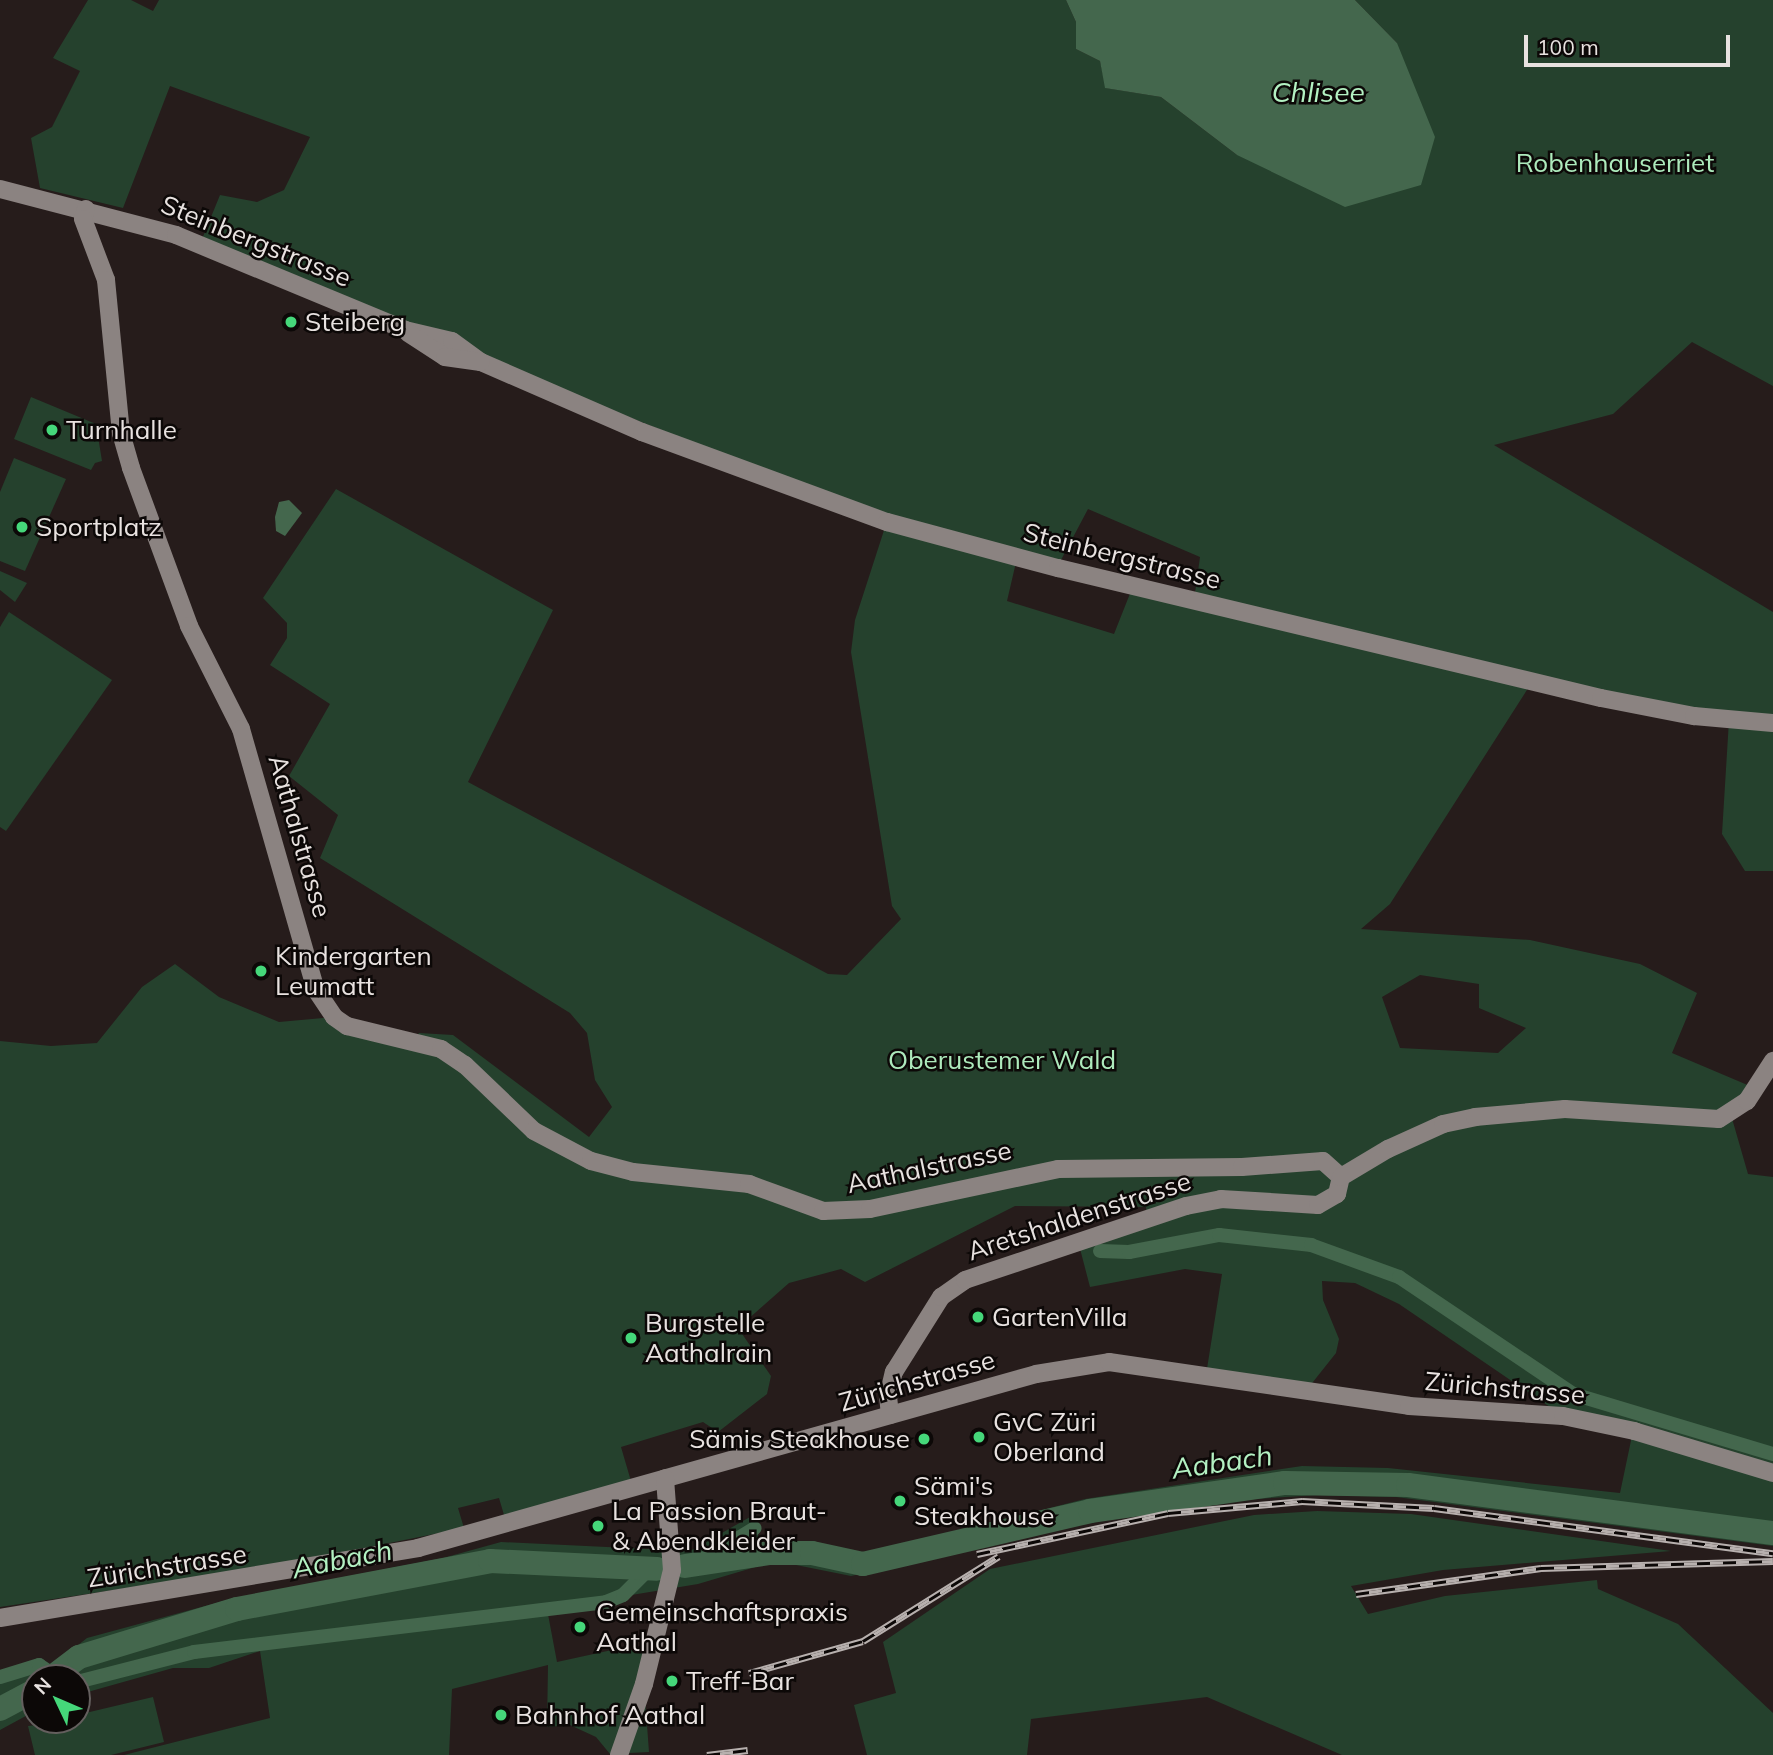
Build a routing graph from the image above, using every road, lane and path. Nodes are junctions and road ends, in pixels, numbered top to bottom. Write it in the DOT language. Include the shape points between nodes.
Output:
graph roads {
  1 [pos="0,189"];
  2 [pos="86,209"];
  3 [pos="1773,723"];
  4 [pos="1773,1061"];
  5 [pos="1341,1177"];
  6 [pos="890,1415"];
  7 [pos="1773,1473"];
  8 [pos="665,1478"];
  9 [pos="0,1618"];
  10 [pos="619,1755"];
  1 -- 2 [label="street, Steinbergstrasse"];
  2 -- 3 [label="street, Steinbergstrasse" via="176,235 405,330 452,341 481,362 727,466 900,525 1058,568 1601,698 1694,716"];
  2 -- 5 [label="street, Aathalstrasse" via="83,219 106,280 121,433 131,468 192,634 241,729 316,990 334,1017 347,1026 447,1053 534,1131 591,1161 633,1172 749,1184 823,1211 870,1209 1058,1169 1242,1167 1323,1161"];
  4 -- 5 [label="street, Aretshaldenstrasse" via="1747,1101 1719,1119 1565,1109 1484,1115 1412,1136"];
  5 -- 6 [label="street, Aretshaldenstrasse" via="1337,1194 1318,1205 1220,1199 1186,1206 955,1285 935,1306 894,1372 888,1397"];
  6 -- 7 [label="street, Zürichstrasse" via="1049,1371 1127,1363 1398,1405 1563,1416 1634,1431"];
  6 -- 8 [label="street, Zürichstrasse"];
  8 -- 9 [label="street, Zürichstrasse" via="475,1534 273,1576"];
  8 -- 10 [label="street" via="672,1570"];
}
